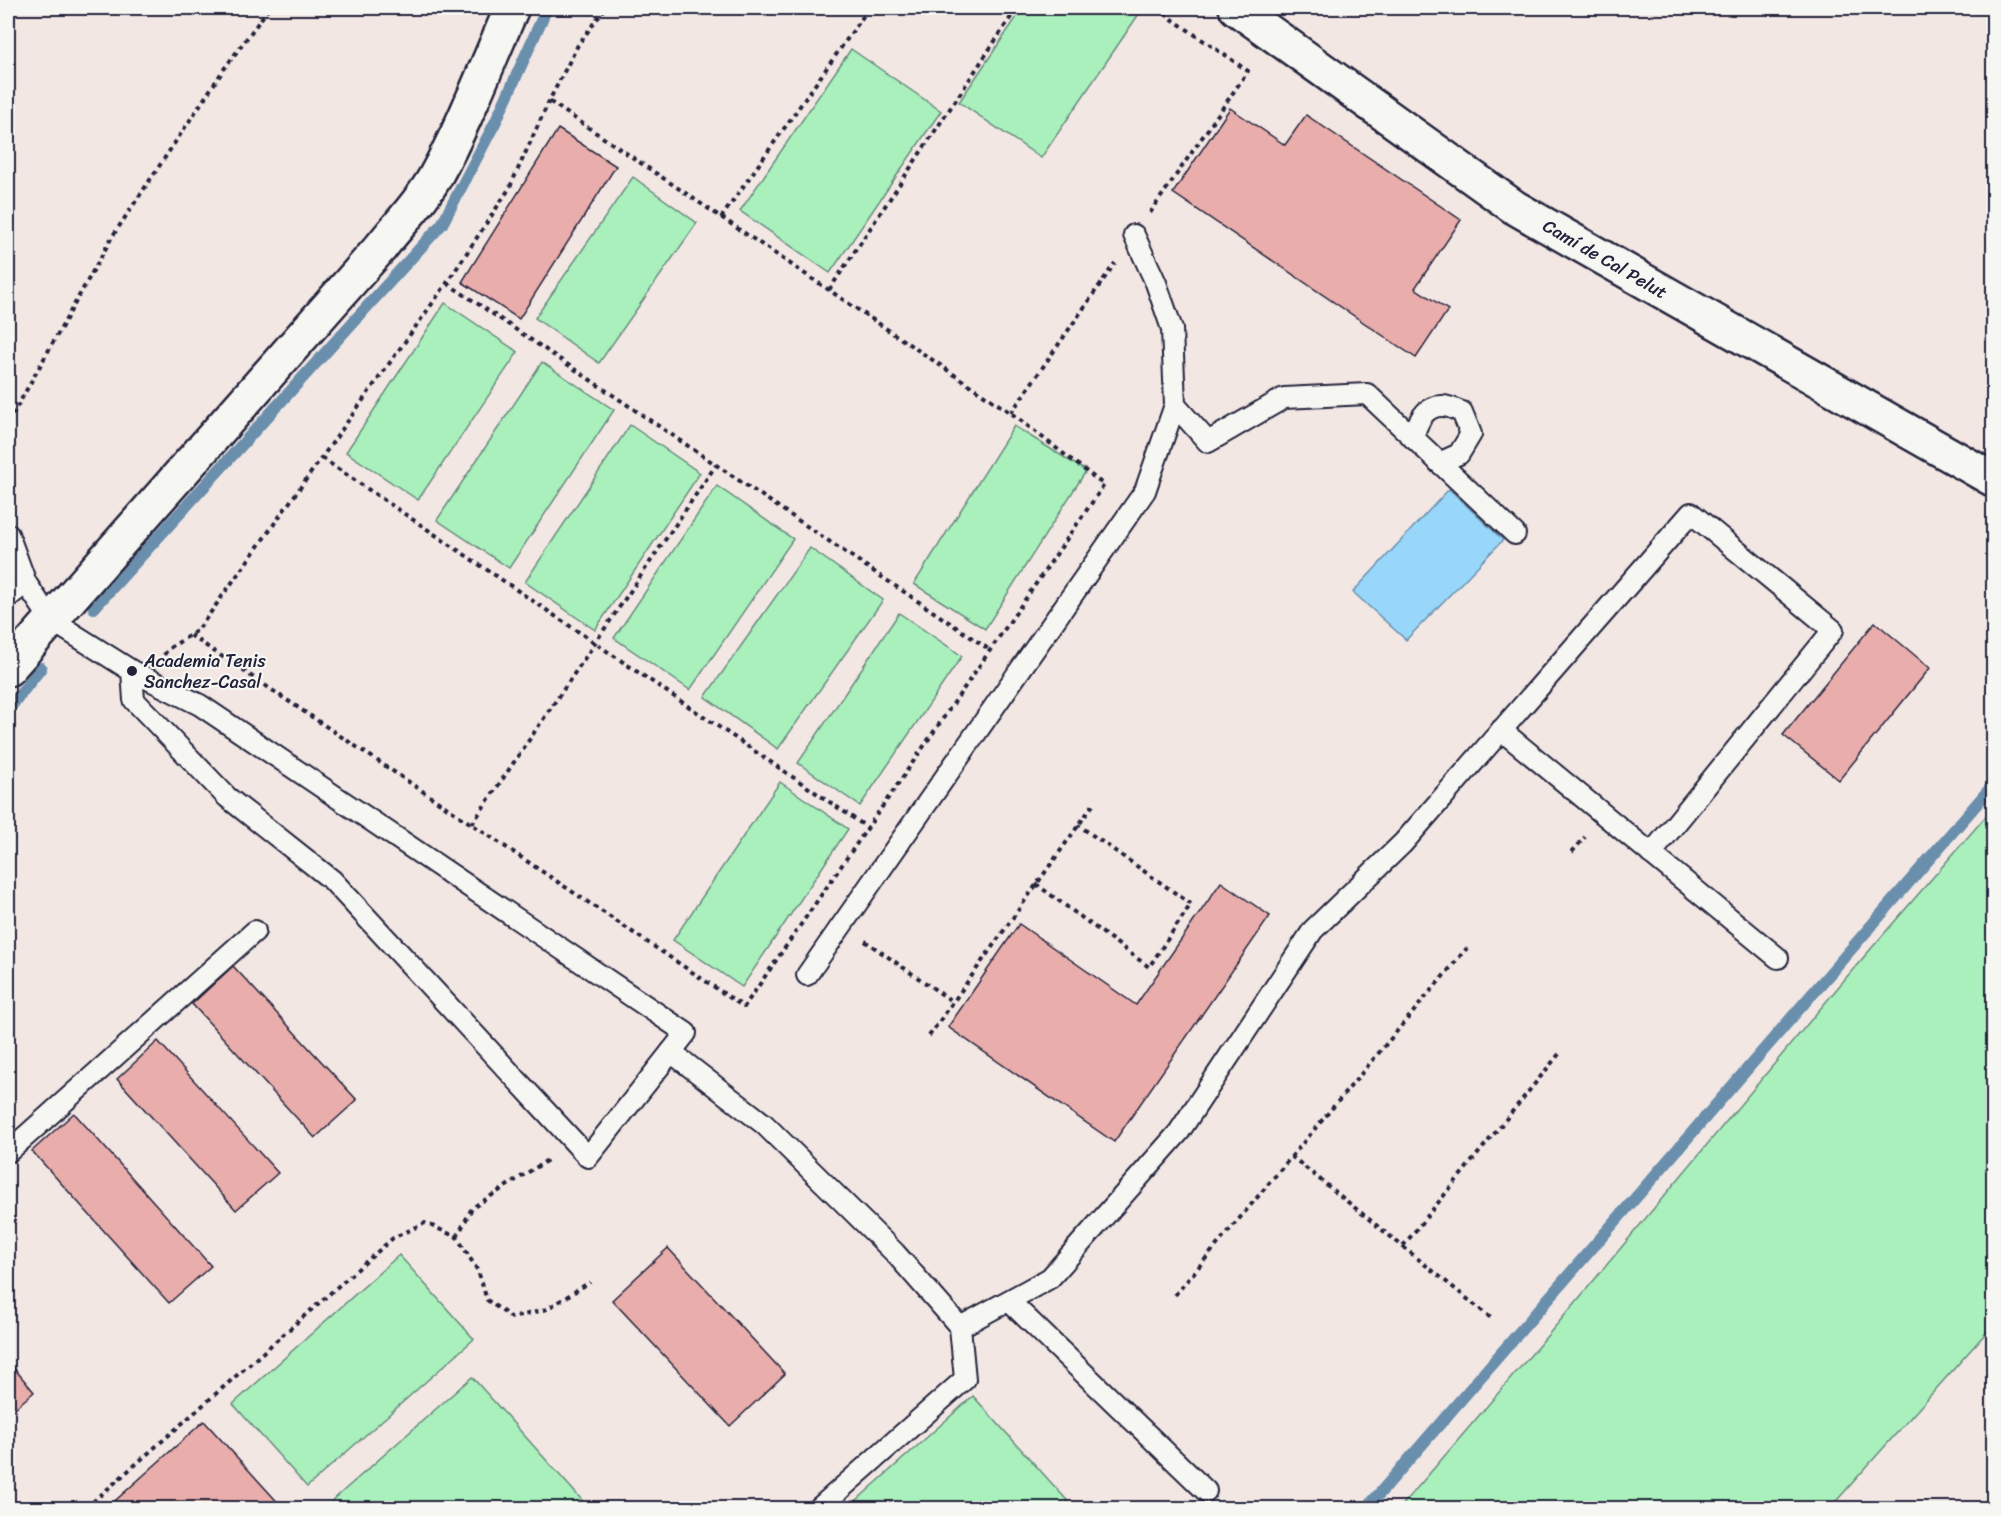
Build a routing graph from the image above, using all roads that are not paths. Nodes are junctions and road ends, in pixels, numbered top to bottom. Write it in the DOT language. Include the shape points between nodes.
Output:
graph roads {
  1 [pos="512,8"];
  2 [pos="1236,8"];
  3 [pos="1134,236"];
  4 [pos="1175,405"];
  5 [pos="1413,438"];
  6 [pos="1439,463"];
  7 [pos="1994,480"];
  8 [pos="8,534"];
  9 [pos="1515,534"];
  10 [pos="26,583"];
  11 [pos="8,597"];
  12 [pos="51,620"];
  13 [pos="8,669"];
  14 [pos="132,671"];
  15 [pos="1502,730"];
  16 [pos="1651,854"];
  17 [pos="255,931"];
  18 [pos="1778,958"];
  19 [pos="807,975"];
  20 [pos="671,1052"];
  21 [pos="8,1152"];
  22 [pos="1009,1301"];
  23 [pos="960,1327"];
  24 [pos="1206,1491"];
  25 [pos="819,1509"];
  1 -- 12 [label="street" via="451,146 434,179 411,210"];
  2 -- 7 [label="street, Camí de Cal Pelut" via="1514,207"];
  3 -- 4 [label="lane" via="1172,329"];
  4 -- 5 [label="lane" via="1208,442 1284,398 1367,394"];
  4 -- 19 [label="lane" via="1145,491"];
  5 -- 6 [label="lane"];
  5 -- 6 [label="lane" via="1417,423 1427,410 1443,405 1462,412 1471,434 1459,454"];
  6 -- 9 [label="lane"];
  8 -- 10 [label="lane"];
  10 -- 11 [label="lane"];
  10 -- 12 [label="lane"];
  12 -- 13 [label="street"];
  12 -- 14 [label="lane"];
  14 -- 20 [label="lane" via="200,705 686,1033"];
  14 -- 20 [label="lane" via="134,700 227,797 332,880 588,1157"];
  15 -- 16 [label="lane"];
  15 -- 16 [label="lane" via="1691,513 1833,630"];
  15 -- 22 [label="lane" via="1403,843 1313,930 1179,1132 1050,1278"];
  16 -- 18 [label="lane"];
  17 -- 21 [label="lane"];
  20 -- 23 [label="lane" via="764,1124 895,1253"];
  22 -- 23 [label="lane"];
  22 -- 24 [label="lane"];
  23 -- 25 [label="lane" via="965,1379"];
}
